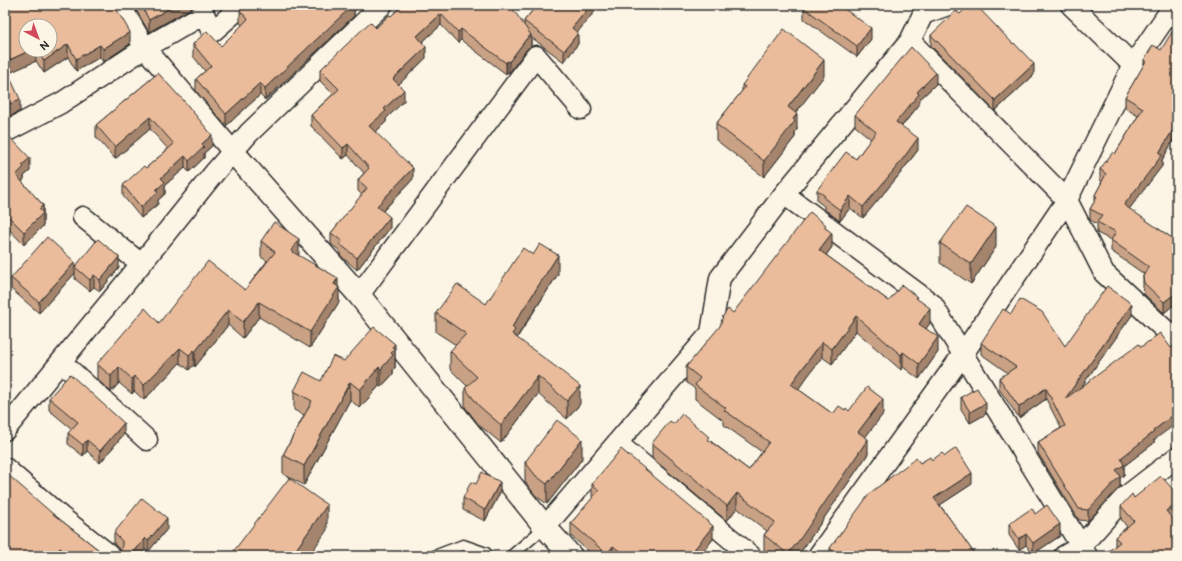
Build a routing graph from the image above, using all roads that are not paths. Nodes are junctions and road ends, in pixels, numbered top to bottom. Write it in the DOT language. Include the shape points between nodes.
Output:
graph roads {
  1 [pos="120,5"];
  2 [pos="243,5"];
  3 [pos="382,5"];
  4 [pos="948,5"];
  5 [pos="1071,5"];
  6 [pos="1174,5"];
  7 [pos="910,41"];
  8 [pos="145,48"];
  9 [pos="1133,65"];
  10 [pos="581,109"];
  11 [pos="5,132"];
  12 [pos="233,152"];
  13 [pos="784,194"];
  14 [pos="1067,200"];
  15 [pos="83,217"];
  16 [pos="141,264"];
  17 [pos="359,294"];
  18 [pos="1175,335"];
  19 [pos="963,354"];
  20 [pos="61,362"];
  21 [pos="5,430"];
  22 [pos="147,440"];
  23 [pos="617,443"];
  24 [pos="1177,457"];
  25 [pos="5,468"];
  26 [pos="545,527"];
  27 [pos="1084,551"];
  28 [pos="100,553"];
  29 [pos="434,556"];
  30 [pos="487,556"];
  31 [pos="511,556"];
  32 [pos="571,556"];
  33 [pos="751,556"];
  34 [pos="818,556"];
  35 [pos="1064,556"];
  1 -- 8 [label="street"];
  2 -- 8 [label="street" via="212,32 204,14"];
  3 -- 12 [label="street" via="249,132"];
  4 -- 7 [label="street" via="923,14"];
  5 -- 9 [label="street"];
  6 -- 9 [label="street"];
  7 -- 13 [label="street"];
  7 -- 14 [label="street"];
  8 -- 11 [label="street" via="61,103"];
  8 -- 12 [label="street"];
  9 -- 14 [label="street"];
  10 -- 17 [label="street" via="536,56"];
  12 -- 16 [label="street"];
  12 -- 17 [label="street"];
  13 -- 19 [label="street" via="932,304"];
  13 -- 23 [label="street" via="720,278 711,333"];
  14 -- 18 [label="street" via="1104,273"];
  14 -- 19 [label="street"];
  15 -- 16 [label="street"];
  16 -- 20 [label="street"];
  17 -- 26 [label="street"];
  19 -- 27 [label="street"];
  19 -- 34 [label="street"];
  20 -- 21 [label="street"];
  20 -- 22 [label="street"];
  23 -- 26 [label="street"];
  23 -- 33 [label="street"];
  24 -- 27 [label="street" via="1124,498"];
  25 -- 28 [label="street"];
  26 -- 31 [label="lane"];
  26 -- 32 [label="street"];
  27 -- 35 [label="street"];
  29 -- 30 [label="lane" via="464,545 486,553"];
}
